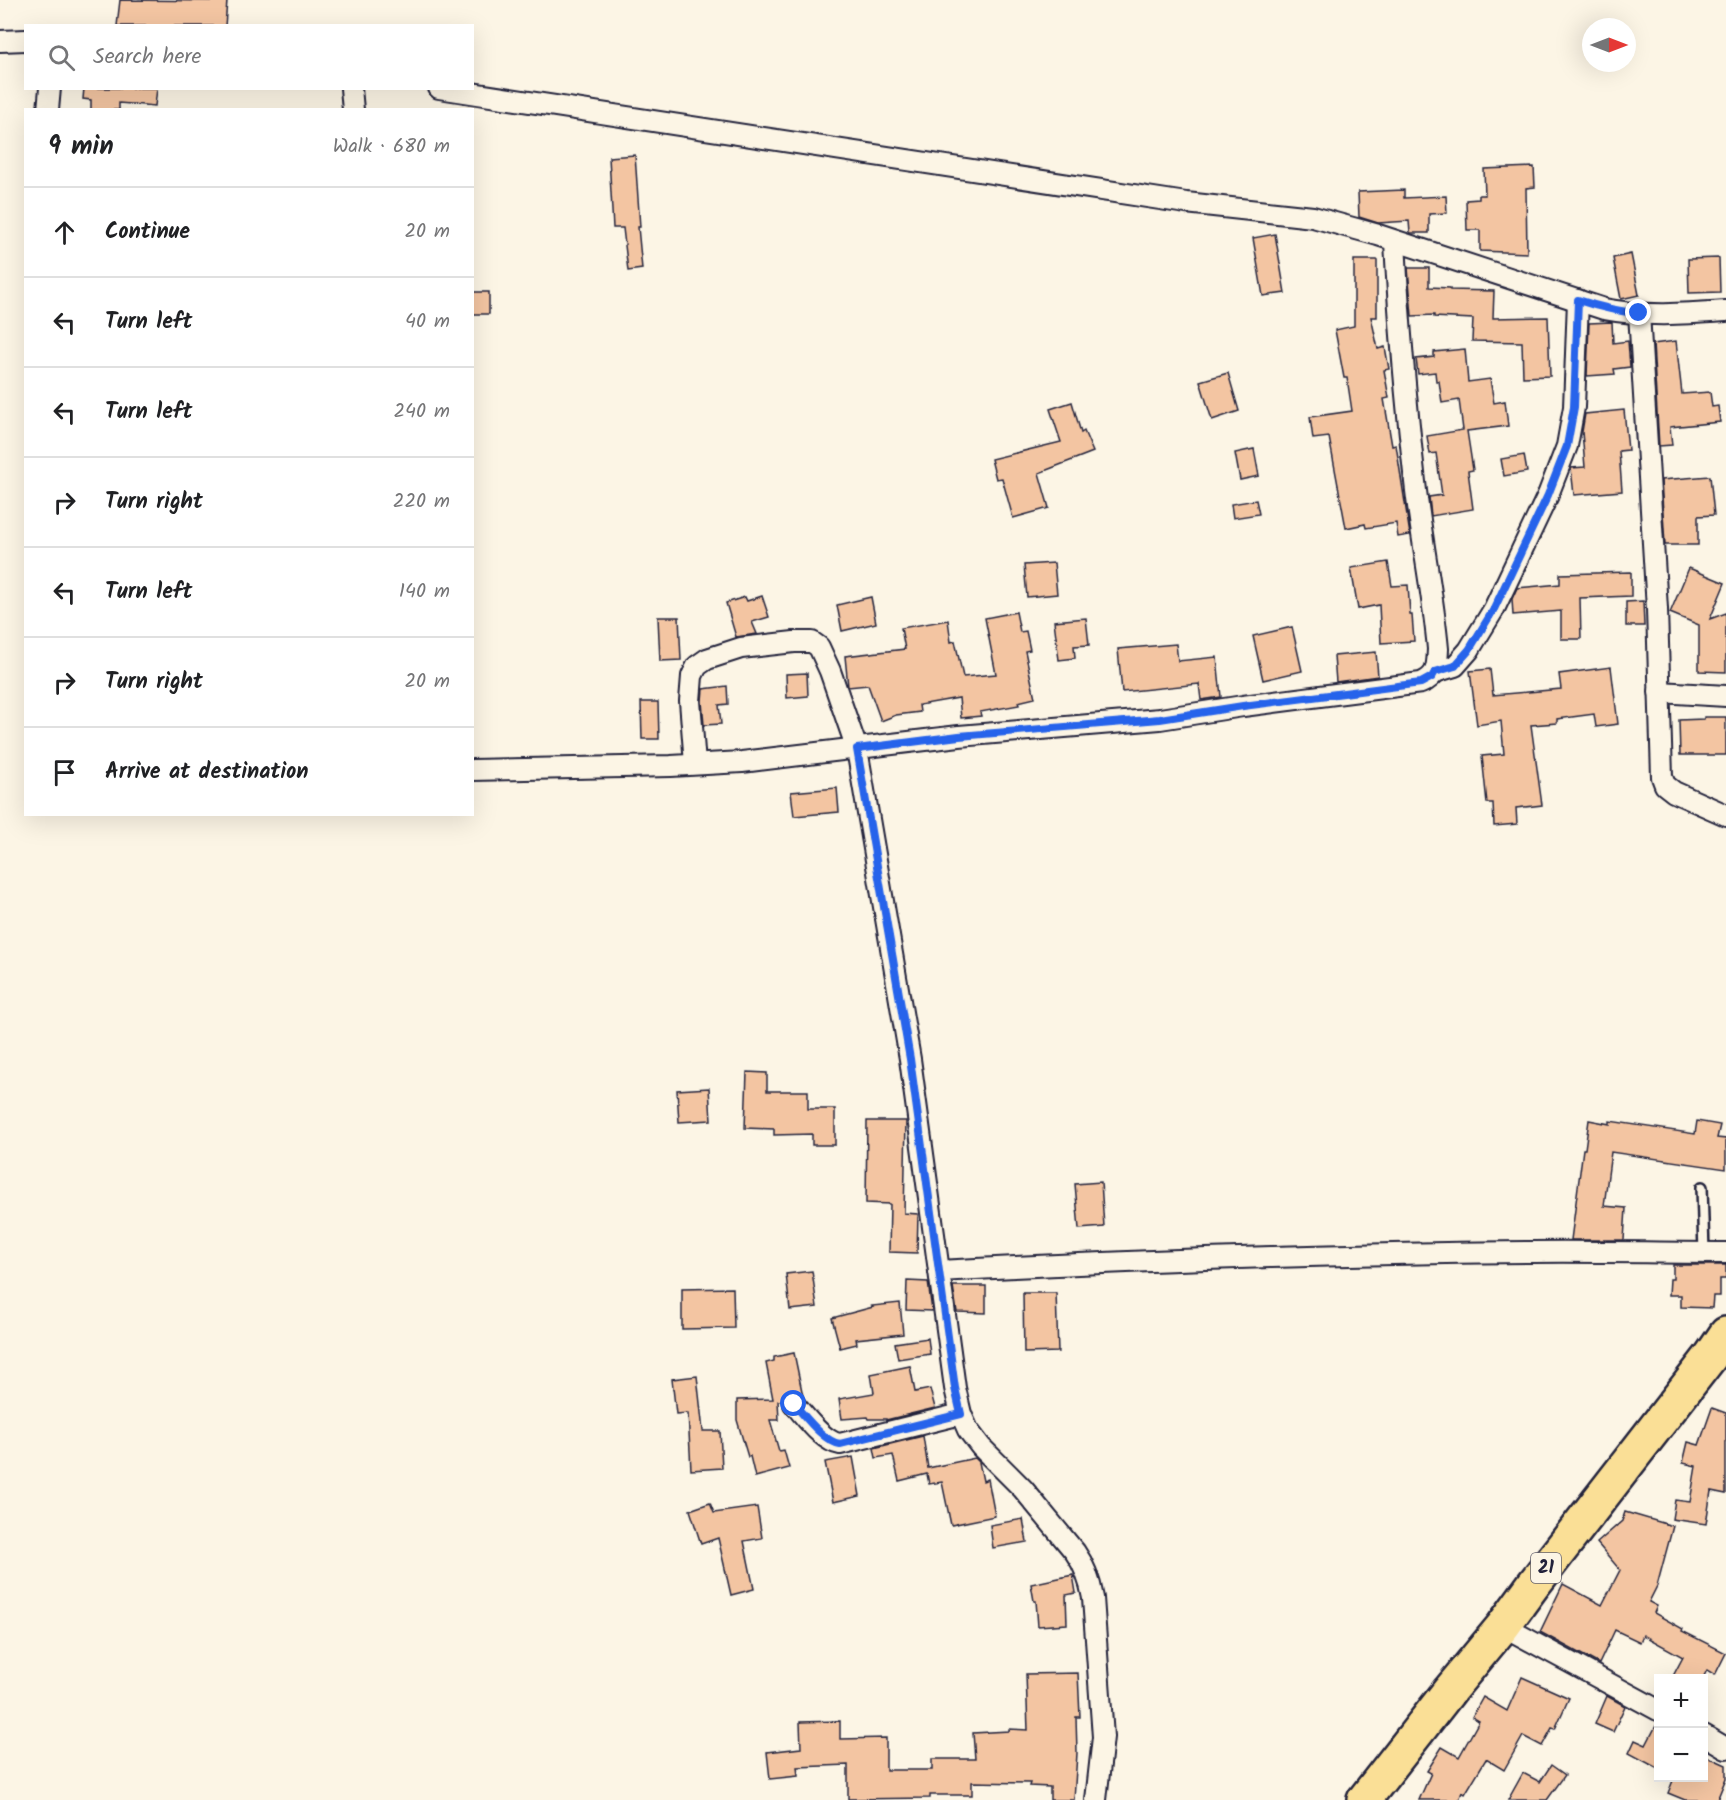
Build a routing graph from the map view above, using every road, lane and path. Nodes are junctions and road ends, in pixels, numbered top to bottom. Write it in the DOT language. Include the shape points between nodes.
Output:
graph roads {
  1 [pos="24,40"];
  2 [pos="0,41"];
  3 [pos="50,90"];
  4 [pos="351,90"];
  5 [pos="452,90"];
  6 [pos="48,108"];
  7 [pos="352,108"];
  8 [pos="1395,241"];
  9 [pos="1578,300"];
  10 [pos="1726,311"];
  11 [pos="1639,313"];
  12 [pos="1435,672"];
  13 [pos="1659,692"];
  14 [pos="1726,696"];
  15 [pos="857,749"];
  16 [pos="695,764"];
  17 [pos="474,770"];
  18 [pos="1726,815"];
  19 [pos="1702,1187"];
  20 [pos="1704,1253"];
  21 [pos="1726,1254"];
  22 [pos="939,1271"];
  23 [pos="1726,1334"];
  24 [pos="794,1404"];
  25 [pos="961,1414"];
  26 [pos="1503,1626"];
  27 [pos="1654,1707"];
  28 [pos="1708,1737"];
  29 [pos="1726,1748"];
  30 [pos="1096,1800"];
  31 [pos="1364,1800"];
  1 -- 2 [label="street"];
  3 -- 6 [label="street"];
  4 -- 7 [label="street"];
  5 -- 8 [label="street" via="1174,202 1313,217"];
  8 -- 9 [label="street"];
  8 -- 12 [label="street" via="1415,484 1438,649"];
  9 -- 11 [label="street" via="1604,309"];
  9 -- 12 [label="street" via="1574,407 1567,446 1494,609 1455,666"];
  10 -- 11 [label="street"];
  11 -- 13 [label="street"];
  12 -- 15 [label="street" via="1421,683 1160,719"];
  13 -- 14 [label="street"];
  13 -- 18 [label="street" via="1665,785"];
  15 -- 16 [label="street"];
  15 -- 16 [label="street" via="819,647 812,642 794,642 741,648 697,666 690,701"];
  15 -- 22 [label="street" via="910,1059"];
  16 -- 17 [label="street"];
  19 -- 20 [label="lane"];
  20 -- 21 [label="street"];
  20 -- 22 [label="street" via="1308,1256"];
  22 -- 25 [label="street"];
  23 -- 26 [label="highway, 21"];
  24 -- 25 [label="street" via="818,1431 840,1444"];
  25 -- 30 [label="street" via="981,1447 1055,1526 1088,1575 1094,1598 1103,1737"];
  26 -- 27 [label="street"];
  26 -- 31 [label="highway, 21"];
  28 -- 29 [label="street"];
}
